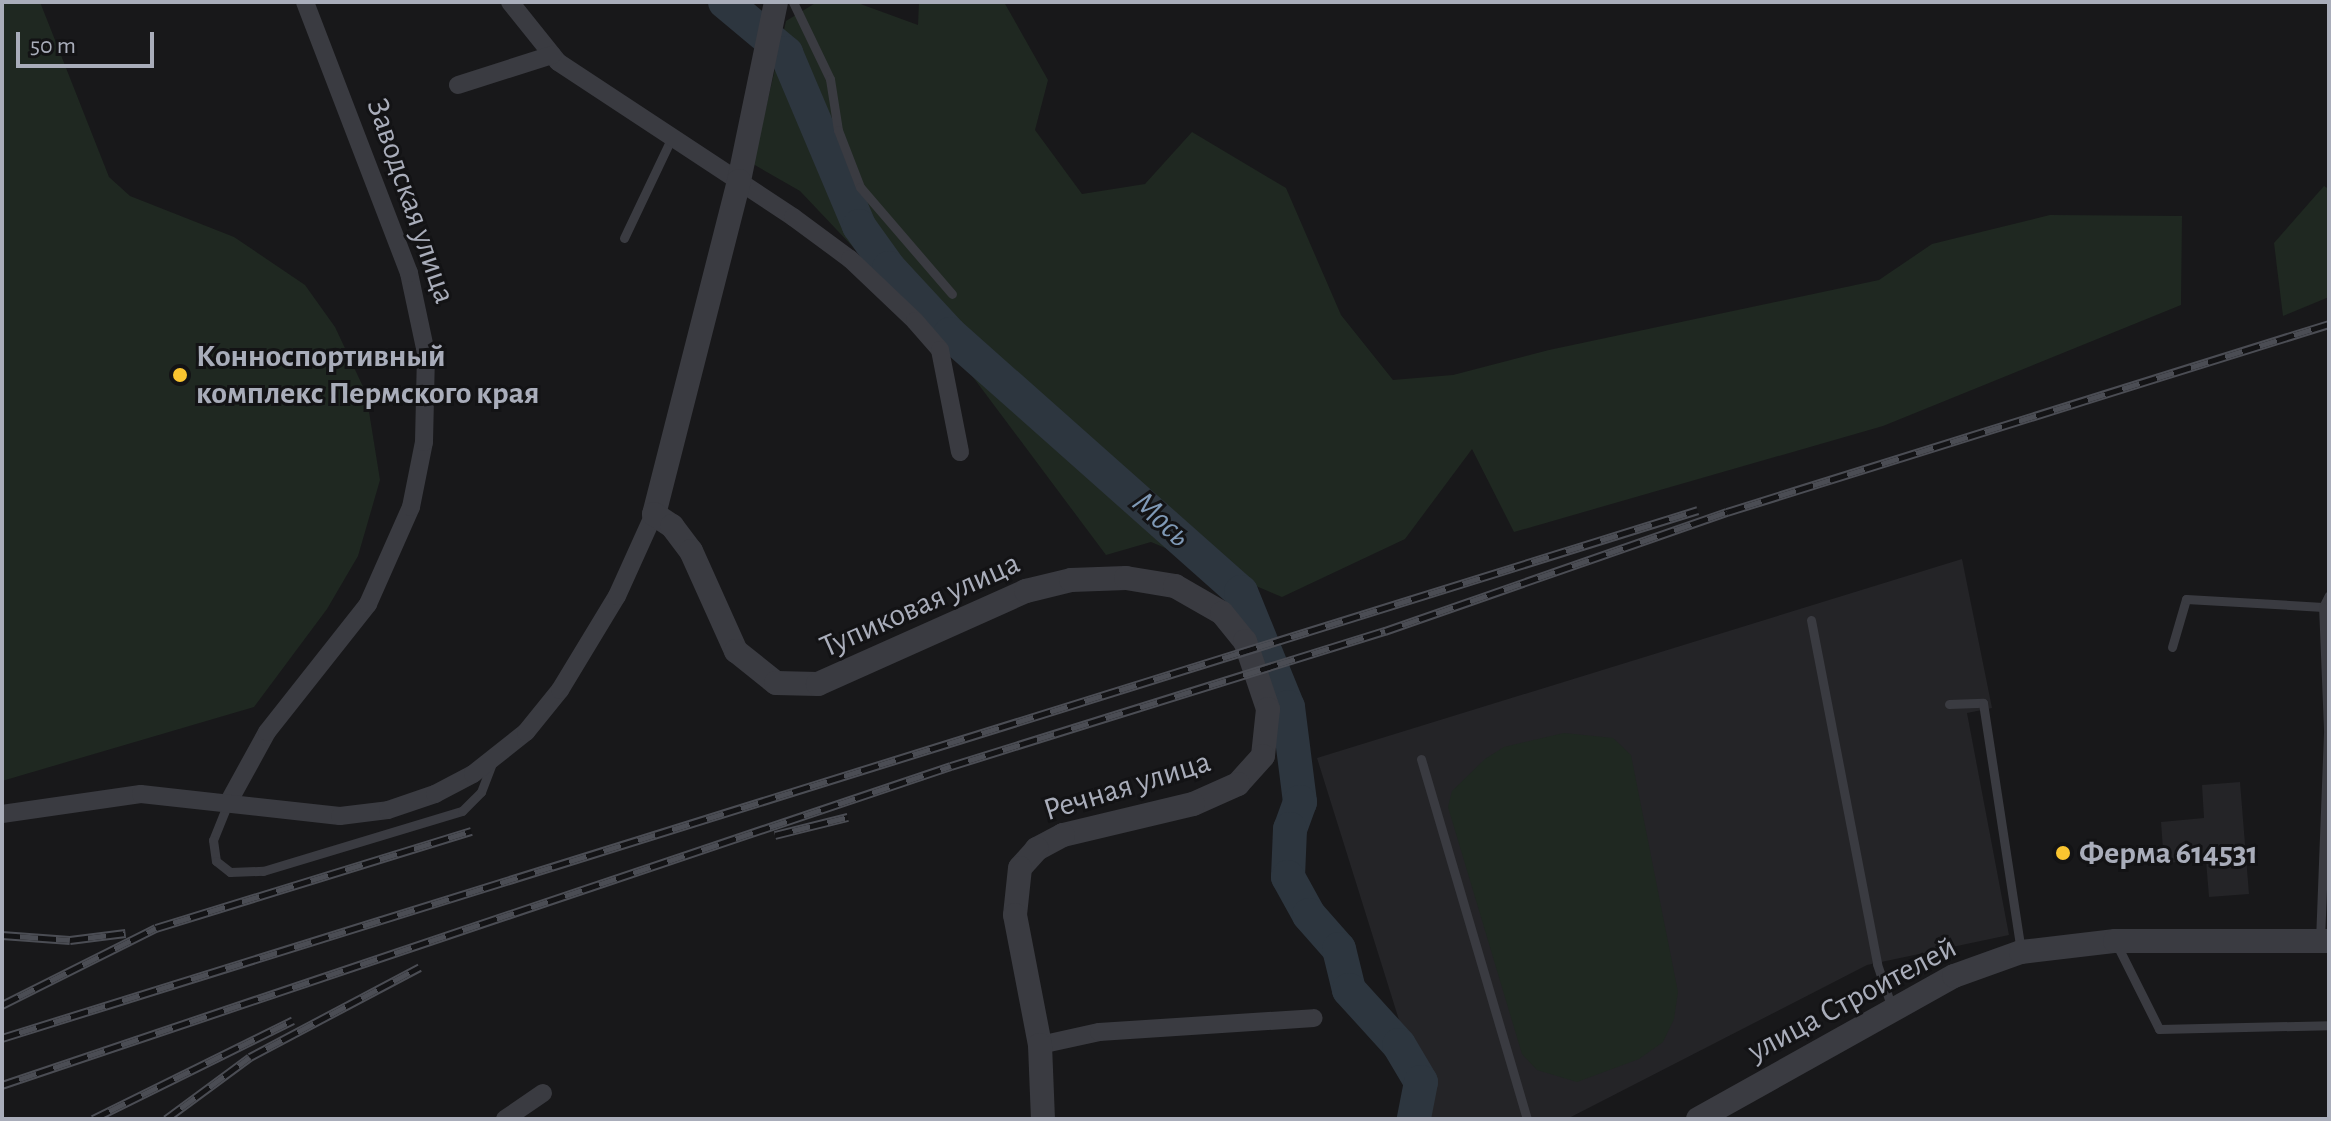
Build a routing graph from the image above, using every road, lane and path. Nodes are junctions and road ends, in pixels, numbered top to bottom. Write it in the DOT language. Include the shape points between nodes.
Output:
graph roads {
  1 [pos="305,2"];
  2 [pos="510,2"];
  3 [pos="793,2"];
  4 [pos="773,13"];
  5 [pos="552,55"];
  6 [pos="458,85"];
  7 [pos="672,137"];
  8 [pos="739,181"];
  9 [pos="624,238"];
  10 [pos="952,294"];
  11 [pos="960,452"];
  12 [pos="654,514"];
  13 [pos="2329,595"];
  14 [pos="2323,607"];
  15 [pos="1811,620"];
  16 [pos="2172,647"];
  17 [pos="1949,704"];
  18 [pos="1268,709"];
  19 [pos="2329,729"];
  20 [pos="494,758"];
  21 [pos="1421,759"];
  22 [pos="228,803"];
  23 [pos="2,814"];
  24 [pos="2115,941"];
  25 [pos="2324,941"];
  26 [pos="2021,952"];
  27 [pos="1893,1012"];
  28 [pos="1314,1018"];
  29 [pos="2329,1025"];
  30 [pos="1040,1045"];
  31 [pos="543,1093"];
  32 [pos="505,1119"];
  33 [pos="1043,1119"];
  34 [pos="1527,1119"];
  35 [pos="1698,1119"];
  1 -- 22 [label="street, Заводская улица" via="409,273 426,353 424,442 411,507 368,604 267,732"];
  2 -- 5 [label="street"];
  3 -- 10 [label="lane" via="830,79 838,130 860,187"];
  4 -- 8 [label="street"];
  5 -- 6 [label="street"];
  5 -- 7 [label="street"];
  7 -- 8 [label="street"];
  7 -- 9 [label="lane"];
  8 -- 11 [label="street" via="850,259 940,350"];
  8 -- 12 [label="street"];
  12 -- 18 [label="street, Тупиковая улица" via="672,526 691,551 736,651 776,683 818,684 1003,600 1049,584 1101,577 1175,586 1213,605 1239,631"];
  12 -- 20 [label="street" via="588,648 526,732"];
  13 -- 14 [label="lane"];
  14 -- 16 [label="lane" via="2186,599"];
  14 -- 19 [label="lane"];
  15 -- 27 [label="lane" via="1877,964"];
  17 -- 26 [label="lane" via="1983,703"];
  18 -- 30 [label="street, Речная улица" via="1263,756 1238,784 1193,804 1063,835 1026,859 1016,883 1015,915"];
  19 -- 25 [label="lane"];
  20 -- 22 [label="street" via="435,794 365,814 316,815"];
  20 -- 22 [label="lane" via="481,792 462,811 263,871 230,872 216,861 213,840"];
  21 -- 34 [label="lane"];
  22 -- 23 [label="street" via="141,794"];
  24 -- 25 [label="street, улица Строителей"];
  24 -- 26 [label="street, улица Строителей"];
  24 -- 29 [label="lane" via="2159,1029"];
  26 -- 27 [label="street, улица Строителей" via="1954,976"];
  27 -- 35 [label="street, улица Строителей"];
  28 -- 30 [label="street" via="1099,1032"];
  30 -- 33 [label="street, Речная улица"];
  31 -- 32 [label="street"];
}
